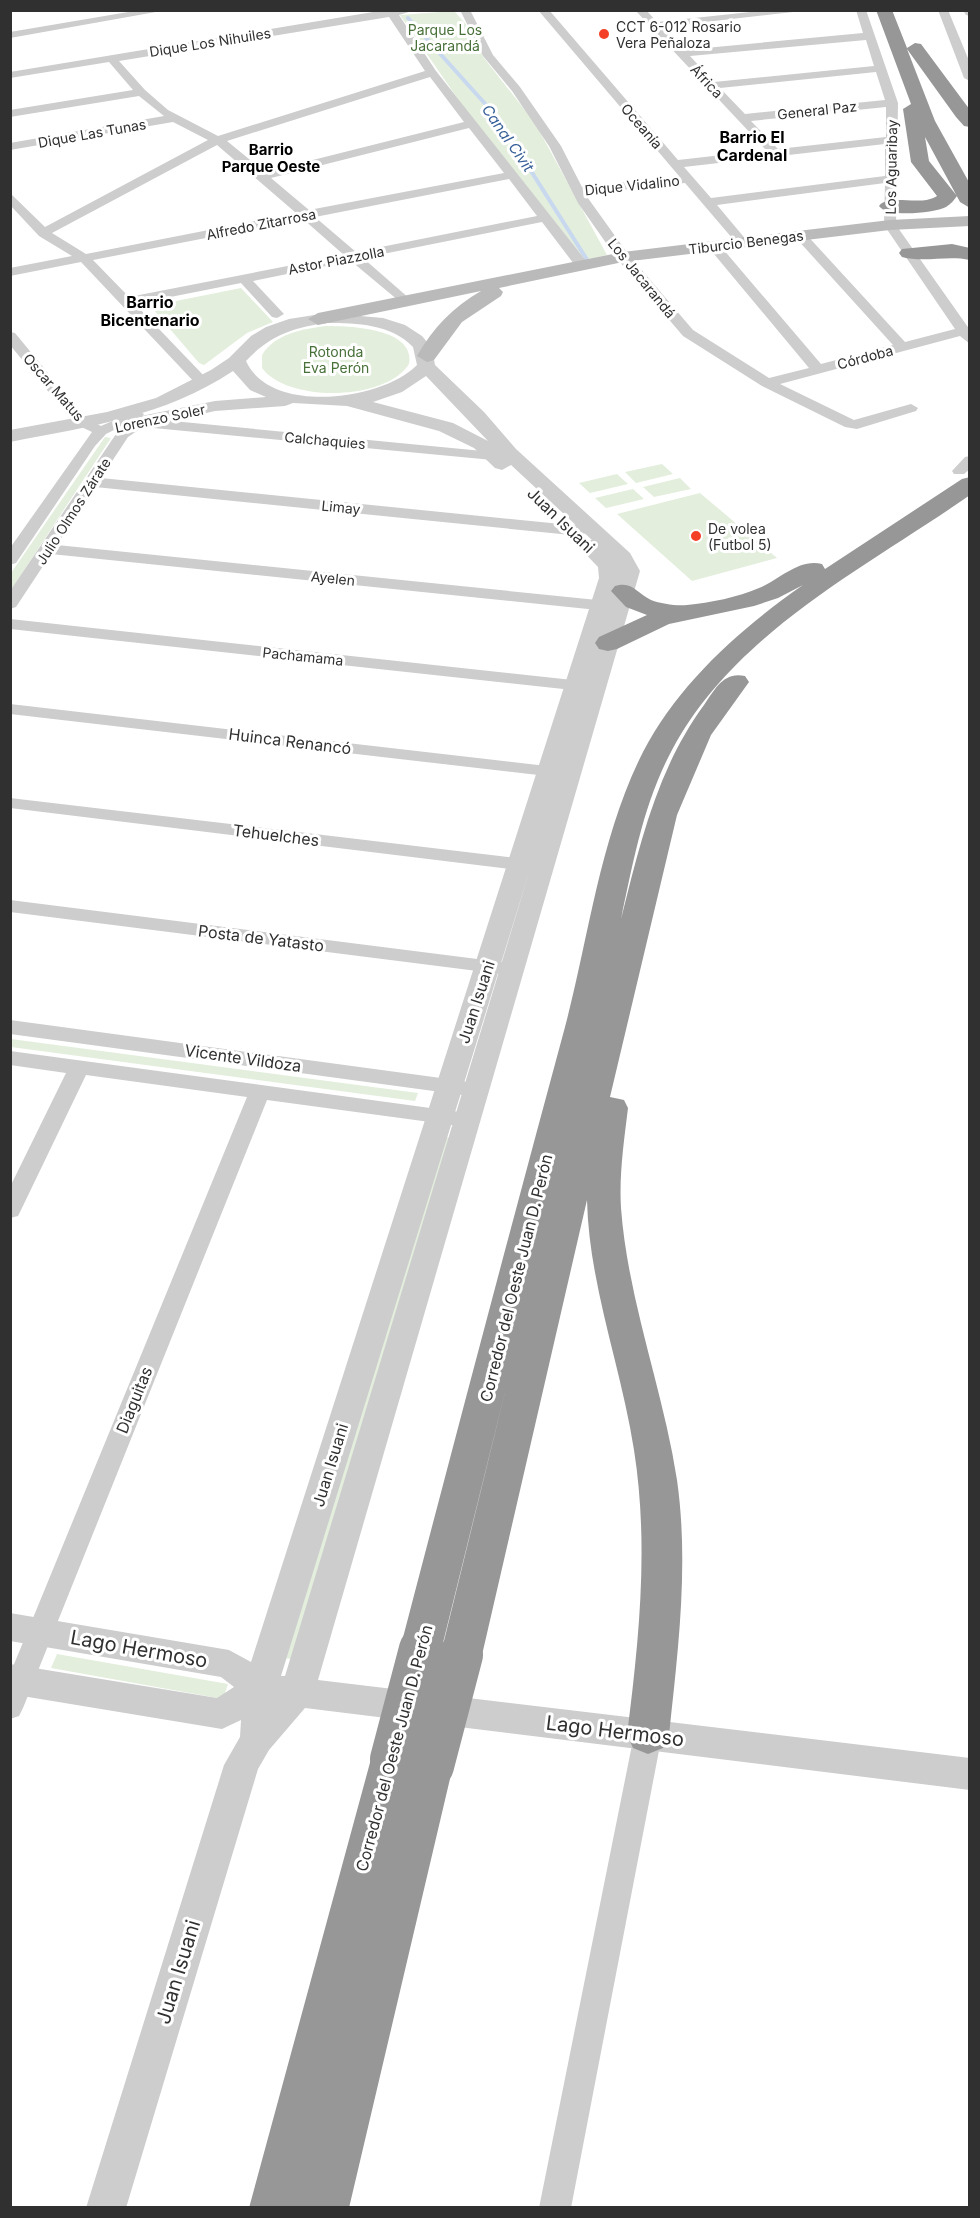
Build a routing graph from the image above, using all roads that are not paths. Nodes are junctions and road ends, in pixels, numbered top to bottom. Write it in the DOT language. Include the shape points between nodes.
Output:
graph roads {
  1 [pos="162,10"];
  2 [pos="410,10"];
  3 [pos="465,10"];
  4 [pos="543,10"];
  5 [pos="640,10"];
  6 [pos="806,10"];
  7 [pos="861,10"];
  8 [pos="884,10"];
  9 [pos="901,10"];
  10 [pos="943,10"];
  11 [pos="390,11"];
  12 [pos="654,25"];
  13 [pos="10,35"];
  14 [pos="870,36"];
  15 [pos="969,39"];
  16 [pos="953,42"];
  17 [pos="969,44"];
  18 [pos="915,48"];
  19 [pos="681,54"];
  20 [pos="111,58"];
  21 [pos="882,68"];
  22 [pos="432,73"];
  23 [pos="10,75"];
  24 [pos="908,78"];
  25 [pos="969,78"];
  26 [pos="711,86"];
  27 [pos="141,92"];
  28 [pos="892,103"];
  29 [pos="10,114"];
  30 [pos="174,118"];
  31 [pos="742,118"];
  32 [pos="969,122"];
  33 [pos="471,124"];
  34 [pos="217,140"];
  35 [pos="891,140"];
  36 [pos="10,147"];
  37 [pos="774,152"];
  38 [pos="969,170"];
  39 [pos="681,171"];
  40 [pos="263,176"];
  41 [pos="512,176"];
  42 [pos="890,179"];
  43 [pos="575,187"];
  44 [pos="10,197"];
  45 [pos="708,202"];
  46 [pos="969,202"];
  47 [pos="888,206"];
  48 [pos="308,215"];
  49 [pos="546,218"];
  50 [pos="969,220"];
  51 [pos="890,225"];
  52 [pos="43,233"];
  53 [pos="800,235"];
  54 [pos="742,242"];
  55 [pos="713,245"];
  56 [pos="909,253"];
  57 [pos="969,254"];
  58 [pos="354,256"];
  59 [pos="623,257"];
  60 [pos="84,258"];
  61 [pos="590,263"];
  62 [pos="10,272"];
  63 [pos="243,278"];
  64 [pos="524,278"];
  65 [pos="126,302"];
  66 [pos="405,302"];
  67 [pos="277,314"];
  68 [pos="318,319"];
  69 [pos="10,336"];
  70 [pos="966,336"];
  71 [pos="902,347"];
  72 [pos="30,360"];
  73 [pos="237,360"];
  74 [pos="427,361"];
  75 [pos="10,364"];
  76 [pos="818,370"];
  77 [pos="202,382"];
  78 [pos="767,383"];
  79 [pos="311,401"];
  80 [pos="350,401"];
  81 [pos="159,402"];
  82 [pos="911,408"];
  83 [pos="80,421"];
  84 [pos="140,422"];
  85 [pos="101,431"];
  86 [pos="10,436"];
  87 [pos="10,451"];
  88 [pos="501,454"];
  89 [pos="92,483"];
  90 [pos="955,495"];
  91 [pos="581,529"];
  92 [pos="47,549"];
  93 [pos="10,560"];
  94 [pos="614,601"];
  95 [pos="10,604"];
  96 [pos="697,611"];
  97 [pos="10,624"];
  98 [pos="608,643"];
  99 [pos="585,656"];
  100 [pos="585,687"];
  101 [pos="10,709"];
  102 [pos="559,772"];
  103 [pos="10,803"];
  104 [pos="531,865"];
  105 [pos="10,906"];
  106 [pos="499,968"];
  107 [pos="618,1002"];
  108 [pos="10,1027"];
  109 [pos="10,1058"];
  110 [pos="79,1068"];
  111 [pos="449,1086"];
  112 [pos="476,1090"];
  113 [pos="259,1093"];
  114 [pos="440,1117"];
  115 [pos="466,1120"];
  116 [pos="10,1210"];
  117 [pos="25,1629"];
  118 [pos="14,1689"];
  119 [pos="260,1689"];
  120 [pos="297,1693"];
  121 [pos="648,1735"];
  122 [pos="257,1739"];
  123 [pos="412,1762"];
  124 [pos="969,1774"];
  125 [pos="106,2208"];
  126 [pos="274,2208"];
  127 [pos="324,2208"];
  128 [pos="555,2208"];
  1 -- 13 [label="street"];
  2 -- 11 [label="street, Dique Los Nihuiles"];
  3 -- 43 [label="street, Los Jacarandá" via="488,56 548,136"];
  4 -- 39 [label="street, Oceanía"];
  5 -- 12 [label="street, África"];
  6 -- 12 [label="street"];
  7 -- 14 [label="street, Los Aguaribay"];
  8 -- 24 [label="highway"];
  9 -- 18 [label="highway"];
  10 -- 16 [label="street"];
  11 -- 20 [label="street, Dique Los Nihuiles"];
  11 -- 22 [label="street"];
  12 -- 19 [label="street, África"];
  14 -- 19 [label="street"];
  14 -- 21 [label="street, Los Aguaribay"];
  15 -- 16 [label="street"];
  16 -- 17 [label="street"];
  16 -- 25 [label="street"];
  18 -- 32 [label="highway" via="930,63"];
  18 -- 38 [label="highway" via="944,122"];
  19 -- 26 [label="street, África"];
  20 -- 23 [label="street, Dique Los Nihuiles"];
  20 -- 27 [label="street"];
  21 -- 26 [label="street"];
  21 -- 28 [label="street, Los Aguaribay"];
  22 -- 33 [label="street"];
  22 -- 34 [label="street"];
  24 -- 46 [label="highway"];
  24 -- 47 [label="highway" via="916,152 928,176 947,196 931,206"];
  26 -- 31 [label="street, África"];
  27 -- 29 [label="street"];
  27 -- 30 [label="street"];
  28 -- 31 [label="street, General Paz"];
  28 -- 35 [label="street, Los Aguaribay"];
  30 -- 34 [label="street"];
  30 -- 36 [label="street, Dique Las Tunas"];
  31 -- 37 [label="street, África"];
  33 -- 40 [label="street"];
  33 -- 41 [label="street"];
  34 -- 40 [label="street"];
  34 -- 52 [label="street"];
  35 -- 37 [label="street, Dique Vidalino"];
  35 -- 42 [label="street, Los Aguaribay"];
  37 -- 39 [label="street, Dique Vidalino"];
  39 -- 43 [label="street, Dique Vidalino"];
  39 -- 45 [label="street, Oceanía"];
  40 -- 48 [label="street"];
  41 -- 48 [label="street, Alfredo Zitarrosa"];
  41 -- 49 [label="street"];
  42 -- 45 [label="street"];
  42 -- 47 [label="street, Los Aguaribay"];
  43 -- 59 [label="street, Los Jacarandá"];
  44 -- 52 [label="street"];
  45 -- 54 [label="street, Oceanía"];
  47 -- 51 [label="street, Los Aguaribay"];
  48 -- 58 [label="street"];
  48 -- 60 [label="street, Alfredo Zitarrosa"];
  49 -- 58 [label="street, Astor Piazzolla"];
  49 -- 61 [label="street"];
  50 -- 51 [label="main road, Tiburcio Benegas"];
  51 -- 53 [label="main road, Tiburcio Benegas"];
  51 -- 56 [label="street, Los Aguaribay"];
  52 -- 60 [label="street"];
  53 -- 54 [label="main road, Tiburcio Benegas"];
  53 -- 71 [label="street"];
  54 -- 55 [label="main road, Tiburcio Benegas"];
  55 -- 59 [label="main road, Tiburcio Benegas"];
  55 -- 76 [label="street"];
  56 -- 57 [label="highway" via="952,250"];
  56 -- 70 [label="street, Los Aguaribay"];
  58 -- 63 [label="street, Astor Piazzolla"];
  58 -- 66 [label="street"];
  59 -- 61 [label="main road, Tiburcio Benegas"];
  59 -- 78 [label="street, Los Jacarandá" via="688,333"];
  60 -- 62 [label="street, Alfredo Zitarrosa"];
  60 -- 65 [label="street"];
  61 -- 64 [label="main road, Tiburcio Benegas"];
  63 -- 65 [label="street, Astor Piazzolla"];
  63 -- 67 [label="street"];
  64 -- 66 [label="main road, Tiburcio Benegas"];
  64 -- 74 [label="main road, Tiburcio Benegas" via="453,318 437,337"];
  65 -- 77 [label="street"];
  66 -- 68 [label="main road, Tiburcio Benegas"];
  68 -- 73 [label="street, Lorenzo Soler" via="266,334"];
  68 -- 74 [label="street, Juan Isuani" via="392,326 420,342"];
  69 -- 72 [label="street, Oscar Matus"];
  70 -- 71 [label="street, Córdoba"];
  71 -- 76 [label="street, Córdoba"];
  72 -- 75 [label="street"];
  72 -- 83 [label="street, Oscar Matus"];
  73 -- 77 [label="street, Lorenzo Soler"];
  73 -- 79 [label="street" via="239,370 258,386"];
  74 -- 80 [label="street" via="415,378 399,387"];
  74 -- 88 [label="street, Juan Isuani" via="477,416"];
  76 -- 78 [label="street, Córdoba"];
  77 -- 81 [label="street, Lorenzo Soler"];
  78 -- 82 [label="street, Los Jacarandá" via="850,424"];
  79 -- 80 [label="street"];
  79 -- 84 [label="street, Lorenzo Soler" via="215,406"];
  80 -- 88 [label="street, Juan Isuani" via="446,427"];
  81 -- 83 [label="street, Lorenzo Soler"];
  81 -- 85 [label="street, Julio Olmos Zárate"];
  83 -- 85 [label="street, Oscar Matus"];
  83 -- 86 [label="street, Lorenzo Soler"];
  84 -- 85 [label="street, Lorenzo Soler"];
  84 -- 88 [label="street, Calchaquies"];
  84 -- 89 [label="street, Julio Olmos Zárate" via="123,434"];
  85 -- 87 [label="street, Lorenzo Soler"];
  85 -- 93 [label="street, Julio Olmos Zárate"];
  88 -- 91 [label="street, Juan Isuani"];
  89 -- 91 [label="street, Limay"];
  89 -- 92 [label="street, Julio Olmos Zárate"];
  90 -- 96 [label="highway" via="769,592"];
  90 -- 107 [label="highway, Corredor del Oeste Juan D. Perón" via="766,650 714,708 685,756 669,794"];
  90 -- 123 [label="highway, Corredor del Oeste Juan D. Perón, bridge" via="783,612 743,644 674,724 646,774 624,846 592,986 421,1649"];
  91 -- 94 [label="street, Juan Isuani" via="629,565"];
  92 -- 94 [label="street, Ayelen"];
  92 -- 95 [label="street, Julio Olmos Zárate"];
  94 -- 96 [label="highway" via="670,612"];
  94 -- 98 [label="street, Juan Isuani"];
  94 -- 99 [label="street, Juan Isuani"];
  96 -- 98 [label="highway" via="661,618"];
  97 -- 100 [label="street, Pachamama"];
  98 -- 99 [label="street"];
  98 -- 100 [label="street, Juan Isuani"];
  99 -- 100 [label="street, Juan Isuani"];
  100 -- 102 [label="street, Juan Isuani"];
  101 -- 102 [label="street, Huinca Renancó"];
  102 -- 104 [label="street, Juan Isuani"];
  103 -- 104 [label="street, Tehuelches"];
  104 -- 106 [label="street, Juan Isuani"];
  105 -- 106 [label="street, Posta de Yatasto"];
  106 -- 111 [label="street, Juan Isuani"];
  106 -- 112 [label="street, Juan Isuani"];
  107 -- 121 [label="highway" via="618,1067 606,1147 604,1206 609,1251 654,1450 660,1510 662,1554"];
  107 -- 123 [label="highway, Corredor del Oeste Juan D. Perón, bridge" via="461,1655"];
  108 -- 111 [label="street, Vicente Vildoza"];
  109 -- 110 [label="street, Vicente Vildoza"];
  110 -- 113 [label="street, Vicente Vildoza"];
  110 -- 116 [label="street"];
  111 -- 112 [label="street, Vicente Vildoza"];
  111 -- 114 [label="street, Juan Isuani"];
  112 -- 115 [label="street, Juan Isuani"];
  113 -- 114 [label="street, Vicente Vildoza"];
  113 -- 117 [label="street, Diaguitas"];
  114 -- 115 [label="street, Vicente Vildoza"];
  114 -- 119 [label="street, Juan Isuani"];
  115 -- 120 [label="street, Juan Isuani"];
  117 -- 118 [label="street, Diaguitas"];
  117 -- 119 [label="street, Lago Hermoso" via="229,1664"];
  118 -- 119 [label="street" via="222,1714"];
  119 -- 120 [label="street, Lago Hermoso"];
  119 -- 122 [label="street, Juan Isuani"];
  120 -- 121 [label="street, Lago Hermoso"];
  120 -- 122 [label="street, Juan Isuani"];
  121 -- 124 [label="street, Lago Hermoso"];
  121 -- 128 [label="street"];
  122 -- 125 [label="street, Juan Isuani" via="242,1765"];
  123 -- 126 [label="highway, Corredor del Oeste Juan D. Perón"];
  123 -- 127 [label="highway, Corredor del Oeste Juan D. Perón"];
}
